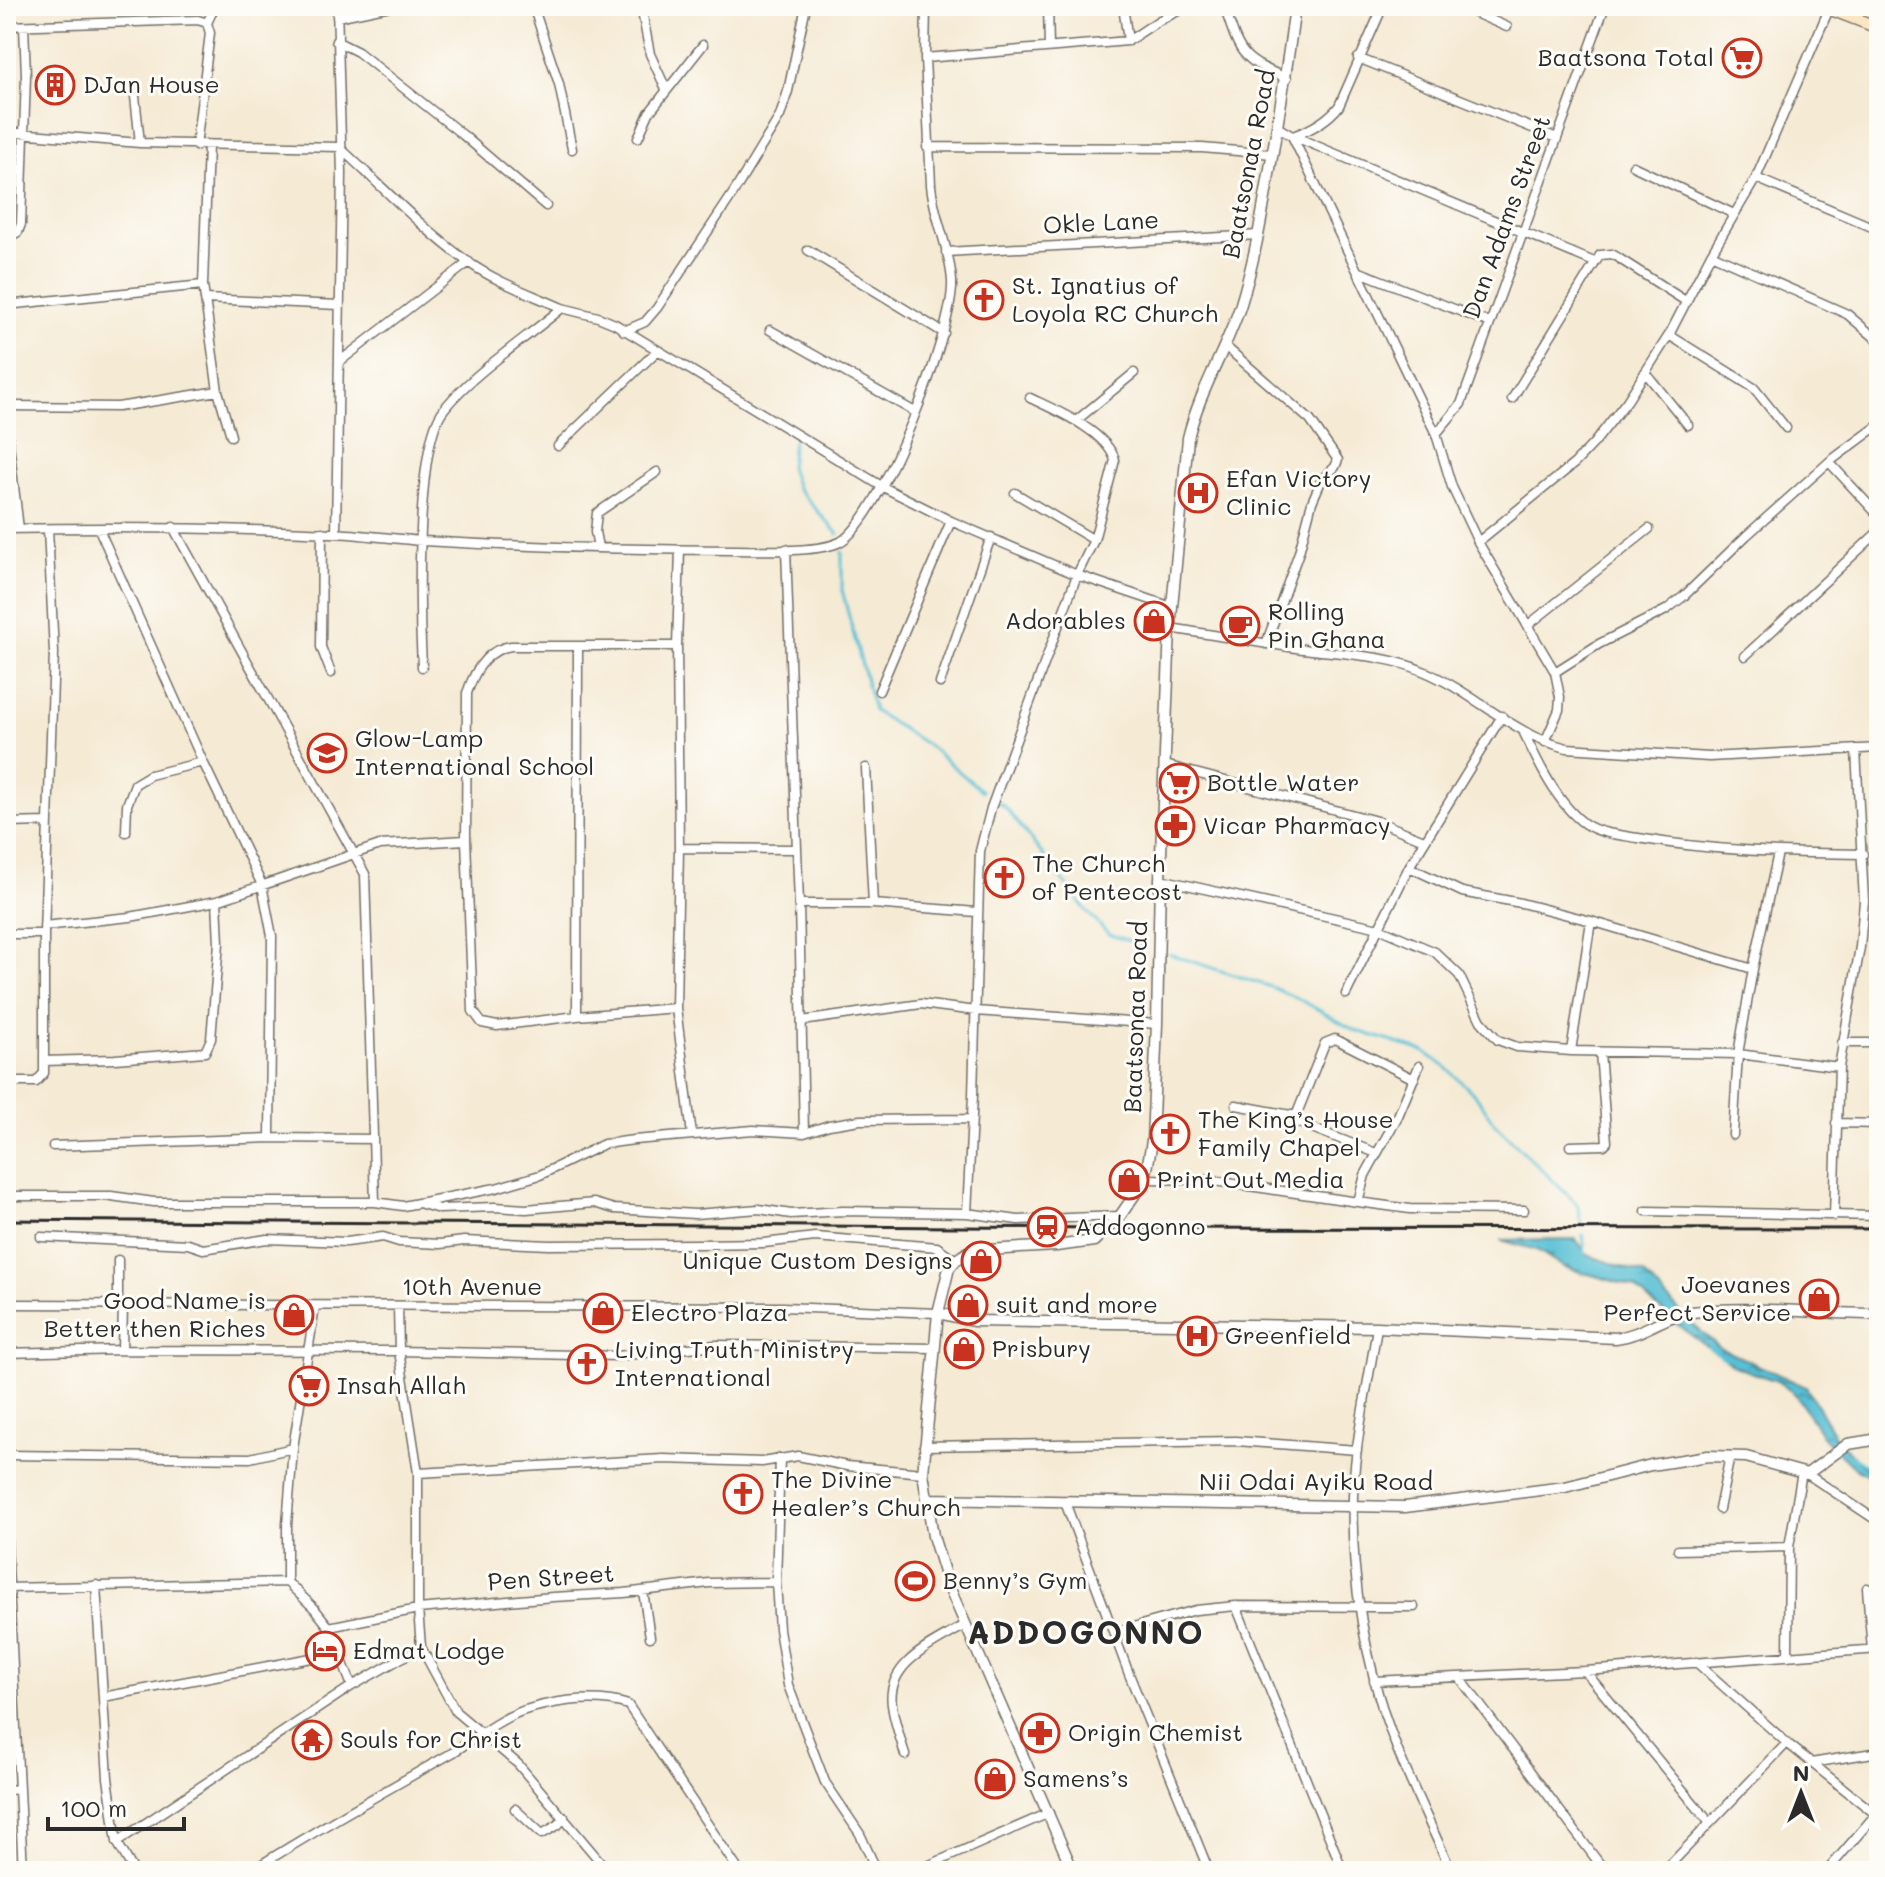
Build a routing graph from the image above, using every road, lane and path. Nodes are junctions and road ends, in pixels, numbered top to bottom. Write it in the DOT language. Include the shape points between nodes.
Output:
graph roads {
  1 [pos="215,6"];
  2 [pos="337,6"];
  3 [pos="390,6"];
  4 [pos="533,6"];
  5 [pos="641,6"];
  6 [pos="806,6"];
  7 [pos="926,6"];
  8 [pos="1048,6"];
  9 [pos="1123,6"];
  10 [pos="1188,6"];
  11 [pos="1224,6"];
  12 [pos="1295,6"];
  13 [pos="1383,6"];
  14 [pos="1459,6"];
  15 [pos="1605,6"];
  16 [pos="1826,8"];
  17 [pos="337,17"];
  18 [pos="207,23"];
  19 [pos="6,26"];
  20 [pos="24,26"];
  21 [pos="1507,27"];
  22 [pos="1879,28"];
  23 [pos="336,41"];
  24 [pos="1128,41"];
  25 [pos="703,45"];
  26 [pos="1049,47"];
  27 [pos="925,58"];
  28 [pos="1358,58"];
  29 [pos="1287,78"];
  30 [pos="134,87"];
  31 [pos="666,89"];
  32 [pos="1277,127"];
  33 [pos="6,132"];
  34 [pos="24,132"];
  35 [pos="1292,136"];
  36 [pos="638,138"];
  37 [pos="1557,138"];
  38 [pos="140,143"];
  39 [pos="196,146"];
  40 [pos="208,146"];
  41 [pos="339,147"];
  42 [pos="927,147"];
  43 [pos="572,149"];
  44 [pos="1273,154"];
  45 [pos="1633,166"];
  46 [pos="1756,178"];
  47 [pos="546,206"];
  48 [pos="1734,214"];
  49 [pos="1879,230"];
  50 [pos="1523,232"];
  51 [pos="1259,235"];
  52 [pos="6,239"];
  53 [pos="808,250"];
  54 [pos="946,252"];
  55 [pos="1711,254"];
  56 [pos="469,262"];
  57 [pos="1594,262"];
  58 [pos="1360,271"];
  59 [pos="203,285"];
  60 [pos="205,299"];
  61 [pos="1687,302"];
  62 [pos="6,305"];
  63 [pos="339,305"];
  64 [pos="562,308"];
  65 [pos="1490,323"];
  66 [pos="770,330"];
  67 [pos="624,331"];
  68 [pos="944,333"];
  69 [pos="1669,335"];
  70 [pos="1879,341"];
  71 [pos="1226,347"];
  72 [pos="657,351"];
  73 [pos="339,362"];
  74 [pos="1645,372"];
  75 [pos="1134,373"];
  76 [pos="218,391"];
  77 [pos="1030,398"];
  78 [pos="1512,399"];
  79 [pos="6,406"];
  80 [pos="915,412"];
  81 [pos="6,418"];
  82 [pos="1077,420"];
  83 [pos="1688,425"];
  84 [pos="1879,425"];
  85 [pos="1786,428"];
  86 [pos="1436,434"];
  87 [pos="231,436"];
  88 [pos="558,446"];
  89 [pos="1829,462"];
  90 [pos="657,472"];
  91 [pos="883,487"];
  92 [pos="1015,493"];
  93 [pos="1879,516"];
  94 [pos="951,521"];
  95 [pos="173,527"];
  96 [pos="6,529"];
  97 [pos="19,529"];
  98 [pos="48,529"];
  99 [pos="99,529"];
  100 [pos="1649,529"];
  101 [pos="1879,531"];
  102 [pos="322,532"];
  103 [pos="336,533"];
  104 [pos="991,537"];
  105 [pos="422,540"];
  106 [pos="1094,540"];
  107 [pos="1478,542"];
  108 [pos="598,547"];
  109 [pos="786,549"];
  110 [pos="680,550"];
  111 [pos="1077,575"];
  112 [pos="1172,607"];
  113 [pos="1527,626"];
  114 [pos="1170,628"];
  115 [pos="1266,644"];
  116 [pos="677,646"];
  117 [pos="578,647"];
  118 [pos="1745,656"];
  119 [pos="422,667"];
  120 [pos="1555,672"];
  121 [pos="331,673"];
  122 [pos="940,683"];
  123 [pos="879,691"];
  124 [pos="1502,716"];
  125 [pos="1524,732"];
  126 [pos="1545,742"];
  127 [pos="1879,748"];
  128 [pos="1856,750"];
  129 [pos="203,762"];
  130 [pos="1165,765"];
  131 [pos="866,768"];
  132 [pos="47,822"];
  133 [pos="6,823"];
  134 [pos="126,832"];
  135 [pos="466,840"];
  136 [pos="1424,840"];
  137 [pos="679,848"];
  138 [pos="797,849"];
  139 [pos="354,852"];
  140 [pos="1778,853"];
  141 [pos="1863,854"];
  142 [pos="1409,867"];
  143 [pos="1160,879"];
  144 [pos="262,885"];
  145 [pos="217,901"];
  146 [pos="799,904"];
  147 [pos="873,904"];
  148 [pos="977,912"];
  149 [pos="1591,921"];
  150 [pos="1379,928"];
  151 [pos="44,930"];
  152 [pos="6,934"];
  153 [pos="1753,969"];
  154 [pos="1346,994"];
  155 [pos="676,1008"];
  156 [pos="976,1011"];
  157 [pos="577,1016"];
  158 [pos="802,1021"];
  159 [pos="1157,1024"];
  160 [pos="1842,1043"];
  161 [pos="1879,1043"];
  162 [pos="1571,1051"];
  163 [pos="1600,1052"];
  164 [pos="1738,1054"];
  165 [pos="44,1061"];
  166 [pos="1419,1066"];
  167 [pos="1839,1067"];
  168 [pos="1414,1079"];
  169 [pos="6,1082"];
  170 [pos="1236,1105"];
  171 [pos="1296,1116"];
  172 [pos="972,1119"];
  173 [pos="1836,1123"];
  174 [pos="1879,1124"];
  175 [pos="804,1133"];
  176 [pos="692,1135"];
  177 [pos="1733,1135"];
  178 [pos="270,1138"];
  179 [pos="373,1139"];
  180 [pos="53,1146"];
  181 [pos="1570,1146"];
  182 [pos="1376,1153"];
  183 [pos="1144,1179"];
  184 [pos="6,1196"];
  185 [pos="375,1202"];
  186 [pos="1358,1202"];
  187 [pos="422,1204"];
  188 [pos="1524,1210"];
  189 [pos="1646,1211"];
  190 [pos="967,1213"];
  191 [pos="1120,1216"];
  192 [pos="1834,1216"];
  193 [pos="1879,1216"];
  194 [pos="41,1237"];
  195 [pos="118,1260"];
  196 [pos="956,1260"];
  197 [pos="6,1304"];
  198 [pos="120,1304"];
  199 [pos="398,1306"];
  200 [pos="315,1307"];
  201 [pos="938,1313"];
  202 [pos="1879,1314"];
  203 [pos="1377,1327"];
  204 [pos="935,1348"];
  205 [pos="122,1350"];
  206 [pos="399,1351"];
  207 [pos="310,1352"];
  208 [pos="6,1353"];
  209 [pos="1879,1439"];
  210 [pos="924,1446"];
  211 [pos="293,1448"];
  212 [pos="1357,1450"];
  213 [pos="6,1455"];
  214 [pos="1730,1456"];
  215 [pos="780,1458"];
  216 [pos="418,1473"];
  217 [pos="923,1473"];
  218 [pos="1804,1473"];
  219 [pos="927,1499"];
  220 [pos="1065,1502"];
  221 [pos="1354,1506"];
  222 [pos="1719,1509"];
  223 [pos="1879,1522"];
  224 [pos="6,1524"];
  225 [pos="1789,1547"];
  226 [pos="1678,1550"];
  227 [pos="287,1582"];
  228 [pos="776,1582"];
  229 [pos="96,1585"];
  230 [pos="8,1588"];
  231 [pos="1867,1588"];
  232 [pos="643,1591"];
  233 [pos="1236,1606"];
  234 [pos="1358,1606"];
  235 [pos="1414,1607"];
  236 [pos="418,1609"];
  237 [pos="965,1625"];
  238 [pos="329,1627"];
  239 [pos="1115,1632"];
  240 [pos="650,1637"];
  241 [pos="421,1647"];
  242 [pos="1876,1650"];
  243 [pos="338,1653"];
  244 [pos="1788,1656"];
  245 [pos="1696,1662"];
  246 [pos="1585,1671"];
  247 [pos="1460,1678"];
  248 [pos="1374,1681"];
  249 [pos="352,1686"];
  250 [pos="9,1687"];
  251 [pos="103,1697"];
  252 [pos="482,1733"];
  253 [pos="1787,1743"];
  254 [pos="1879,1752"];
  255 [pos="905,1755"];
  256 [pos="1811,1763"];
  257 [pos="19,1789"];
  258 [pos="6,1790"];
  259 [pos="515,1809"];
  260 [pos="1049,1813"];
  261 [pos="1877,1816"];
  262 [pos="564,1817"];
  263 [pos="1709,1822"];
  264 [pos="117,1842"];
  265 [pos="23,1871"];
  266 [pos="134,1871"];
  267 [pos="251,1871"];
  268 [pos="608,1871"];
  269 [pos="739,1871"];
  270 [pos="877,1871"];
  271 [pos="916,1871"];
  272 [pos="1073,1871"];
  273 [pos="1209,1871"];
  274 [pos="1343,1871"];
  275 [pos="1451,1871"];
  276 [pos="1605,1871"];
  277 [pos="1664,1871"];
  278 [pos="1827,1871"];
  1 -- 18 [label="street"];
  2 -- 17 [label="street"];
  3 -- 17 [label="street"];
  4 -- 43 [label="street" via="559,84"];
  5 -- 31 [label="street" via="650,54"];
  6 -- 67 [label="street" via="780,116 657,308 645,322"];
  7 -- 27 [label="street"];
  8 -- 26 [label="street"];
  9 -- 24 [label="street"];
  10 -- 24 [label="street"];
  11 -- 29 [label="street" via="1240,52 1258,67"];
  12 -- 29 [label="street, Baatsonaa Road"];
  13 -- 28 [label="street"];
  14 -- 21 [label="street"];
  15 -- 37 [label="street, Dan Adams Street"];
  16 -- 22 [label="main road"];
  16 -- 46 [label="street"];
  17 -- 23 [label="street"];
  18 -- 20 [label="street"];
  18 -- 39 [label="street"];
  19 -- 20 [label="street"];
  20 -- 34 [label="street"];
  23 -- 41 [label="street"];
  23 -- 47 [label="street" via="358,52"];
  24 -- 26 [label="street"];
  25 -- 31 [label="street"];
  26 -- 27 [label="street"];
  27 -- 42 [label="street"];
  28 -- 35 [label="street" via="1334,112"];
  28 -- 37 [label="street"];
  29 -- 32 [label="street, Baatsonaa Road"];
  30 -- 38 [label="street"];
  31 -- 36 [label="street"];
  32 -- 35 [label="street"];
  32 -- 44 [label="street, Baatsonaa Road"];
  33 -- 34 [label="street"];
  34 -- 38 [label="street"];
  34 -- 52 [label="street" via="21,224"];
  35 -- 50 [label="street"];
  35 -- 58 [label="street"];
  37 -- 50 [label="street, Dan Adams Street"];
  38 -- 39 [label="street"];
  39 -- 40 [label="street"];
  40 -- 41 [label="street"];
  40 -- 59 [label="street"];
  41 -- 56 [label="street"];
  41 -- 63 [label="street"];
  42 -- 44 [label="street" via="1202,148"];
  42 -- 54 [label="street" via="933,204"];
  44 -- 51 [label="street, Baatsonaa Road"];
  45 -- 48 [label="street"];
  46 -- 48 [label="street"];
  46 -- 49 [label="street"];
  48 -- 55 [label="street"];
  50 -- 57 [label="street"];
  50 -- 65 [label="street, Dan Adams Street"];
  51 -- 54 [label="street, Okle Lane"];
  51 -- 71 [label="street, Baatsonaa Road"];
  53 -- 68 [label="street"];
  54 -- 68 [label="street" via="952,282"];
  55 -- 61 [label="street"];
  55 -- 70 [label="street" via="1847,314"];
  56 -- 64 [label="street"];
  56 -- 73 [label="street"];
  57 -- 61 [label="street" via="1612,254"];
  57 -- 78 [label="street"];
  58 -- 65 [label="street"];
  58 -- 86 [label="street"];
  59 -- 60 [label="street"];
  59 -- 62 [label="street"];
  60 -- 63 [label="street"];
  60 -- 76 [label="street"];
  61 -- 69 [label="street"];
  63 -- 73 [label="street"];
  64 -- 67 [label="street" via="598,317"];
  64 -- 105 [label="street" via="462,391 437,421 427,457"];
  65 -- 86 [label="street, Dan Adams Street" via="1461,404"];
  66 -- 80 [label="street"];
  67 -- 72 [label="street"];
  68 -- 80 [label="street"];
  69 -- 74 [label="street"];
  69 -- 85 [label="street" via="1754,388"];
  71 -- 112 [label="street, Baatsonaa Road" via="1194,412 1188,438"];
  71 -- 115 [label="street" via="1310,420 1338,460 1312,502"];
  72 -- 88 [label="street"];
  72 -- 91 [label="street"];
  73 -- 103 [label="street"];
  74 -- 83 [label="street"];
  74 -- 107 [label="street" via="1575,463"];
  75 -- 82 [label="street"];
  76 -- 79 [label="street" via="118,407"];
  76 -- 87 [label="street"];
  77 -- 82 [label="street"];
  80 -- 91 [label="street"];
  81 -- 97 [label="street"];
  82 -- 106 [label="street" via="1115,460"];
  84 -- 89 [label="street"];
  86 -- 107 [label="street" via="1452,487"];
  89 -- 93 [label="street"];
  89 -- 120 [label="street" via="1666,610"];
  90 -- 108 [label="street" via="597,513"];
  91 -- 94 [label="street"];
  91 -- 109 [label="street" via="840,542"];
  92 -- 106 [label="street"];
  94 -- 104 [label="street"];
  94 -- 123 [label="street"];
  95 -- 99 [label="street"];
  95 -- 102 [label="street"];
  95 -- 139 [label="street"];
  96 -- 97 [label="street"];
  97 -- 98 [label="street"];
  98 -- 99 [label="street"];
  98 -- 132 [label="street" via="54,653"];
  99 -- 129 [label="street"];
  100 -- 113 [label="street"];
  101 -- 118 [label="street"];
  102 -- 103 [label="street"];
  102 -- 121 [label="street" via="321,647"];
  103 -- 105 [label="street"];
  104 -- 111 [label="street"];
  104 -- 122 [label="street"];
  105 -- 108 [label="street"];
  105 -- 119 [label="street"];
  106 -- 111 [label="street"];
  107 -- 113 [label="street"];
  108 -- 110 [label="street"];
  109 -- 110 [label="street"];
  109 -- 138 [label="street"];
  110 -- 116 [label="street"];
  111 -- 112 [label="street"];
  111 -- 148 [label="street" via="991,808 980,851"];
  112 -- 114 [label="street, Baatsonaa Road"];
  113 -- 120 [label="street"];
  114 -- 115 [label="street"];
  114 -- 130 [label="street, Baatsonaa Road"];
  115 -- 124 [label="street" via="1422,670"];
  116 -- 117 [label="street"];
  116 -- 137 [label="street"];
  117 -- 135 [label="street" via="501,647 474,671 467,693"];
  117 -- 157 [label="street"];
  120 -- 126 [label="street" via="1559,710"];
  124 -- 125 [label="street"];
  124 -- 136 [label="street"];
  125 -- 126 [label="street"];
  125 -- 140 [label="street" via="1541,769 1588,826 1674,844"];
  126 -- 128 [label="street" via="1709,757"];
  127 -- 128 [label="street"];
  128 -- 141 [label="street"];
  129 -- 134 [label="street" via="135,784"];
  129 -- 144 [label="street"];
  130 -- 136 [label="street" via="1377,821"];
  130 -- 143 [label="street, Baatsonaa Road"];
  131 -- 147 [label="street"];
  132 -- 133 [label="street"];
  132 -- 151 [label="street"];
  135 -- 139 [label="street" via="380,845"];
  135 -- 157 [label="street" via="473,1011 482,1023 497,1026"];
  136 -- 142 [label="street"];
  137 -- 138 [label="street"];
  137 -- 155 [label="street"];
  138 -- 146 [label="street"];
  139 -- 144 [label="street"];
  139 -- 179 [label="street" via="368,894"];
  140 -- 141 [label="street"];
  140 -- 153 [label="street"];
  141 -- 160 [label="street" via="1860,947"];
  142 -- 149 [label="street" via="1462,892"];
  142 -- 150 [label="street"];
  143 -- 150 [label="street"];
  143 -- 159 [label="street, Baatsonaa Road"];
  144 -- 145 [label="street"];
  144 -- 178 [label="street" via="272,936"];
  145 -- 151 [label="street"];
  145 -- 165 [label="street" via="218,956 211,1039 205,1052"];
  146 -- 147 [label="street"];
  146 -- 158 [label="street"];
  147 -- 148 [label="street"];
  148 -- 156 [label="street"];
  149 -- 153 [label="street"];
  149 -- 162 [label="street"];
  150 -- 154 [label="street"];
  150 -- 162 [label="street" via="1444,958 1498,1040 1517,1047"];
  151 -- 152 [label="street"];
  151 -- 165 [label="street"];
  153 -- 164 [label="street"];
  155 -- 157 [label="street"];
  155 -- 176 [label="street"];
  156 -- 158 [label="street" via="921,1004"];
  156 -- 159 [label="street"];
  156 -- 172 [label="street"];
  158 -- 175 [label="street"];
  159 -- 183 [label="street, Baatsonaa Road" via="1152,1141"];
  160 -- 161 [label="street"];
  160 -- 167 [label="street"];
  162 -- 163 [label="street"];
  163 -- 164 [label="street"];
  163 -- 181 [label="street" via="1607,1142"];
  164 -- 167 [label="street"];
  164 -- 177 [label="street"];
  165 -- 169 [label="street" via="44,1073 36,1082"];
  166 -- 168 [label="street"];
  167 -- 173 [label="street"];
  168 -- 171 [label="street" via="1329,1039"];
  168 -- 182 [label="street"];
  170 -- 171 [label="street"];
  171 -- 182 [label="street" via="1299,1123"];
  172 -- 175 [label="street" via="860,1120"];
  172 -- 190 [label="street"];
  173 -- 174 [label="street"];
  173 -- 192 [label="street"];
  175 -- 176 [label="street"];
  176 -- 187 [label="street" via="604,1144 540,1175"];
  178 -- 179 [label="street"];
  178 -- 180 [label="street"];
  179 -- 185 [label="street"];
  182 -- 186 [label="street"];
  183 -- 186 [label="street" via="1207,1180"];
  183 -- 191 [label="street, Baatsonaa Road"];
  184 -- 185 [label="street"];
  185 -- 187 [label="street"];
  186 -- 188 [label="street" via="1410,1209"];
  187 -- 190 [label="street" via="439,1209 526,1209 594,1203 695,1214 759,1209 791,1214"];
  189 -- 192 [label="street"];
  190 -- 191 [label="street" via="1018,1220"];
  191 -- 196 [label="street, Baatsonaa Road" via="1094,1241 970,1251"];
  192 -- 193 [label="street"];
  194 -- 196 [label="street" via="203,1249 267,1239 347,1242 383,1237 399,1242 549,1245 764,1243 815,1237 937,1247"];
  195 -- 198 [label="street"];
  196 -- 201 [label="street"];
  197 -- 198 [label="street, 10th Avenue"];
  198 -- 200 [label="street, 10th Avenue"];
  198 -- 205 [label="street"];
  199 -- 200 [label="street, 10th Avenue"];
  199 -- 201 [label="street, 10th Avenue"];
  199 -- 206 [label="street"];
  200 -- 207 [label="street"];
  201 -- 203 [label="street" via="973,1321"];
  201 -- 204 [label="street"];
  202 -- 203 [label="street" via="1689,1312 1616,1338"];
  203 -- 212 [label="street"];
  204 -- 206 [label="street" via="715,1345 618,1356"];
  204 -- 210 [label="street"];
  205 -- 207 [label="street"];
  205 -- 208 [label="street"];
  206 -- 207 [label="street"];
  206 -- 216 [label="street"];
  207 -- 211 [label="street"];
  209 -- 218 [label="street" via="1848,1444"];
  210 -- 212 [label="street" via="1236,1441"];
  210 -- 217 [label="street"];
  211 -- 213 [label="street" via="250,1458"];
  211 -- 227 [label="street"];
  212 -- 221 [label="street"];
  214 -- 218 [label="street, Nii Odai Ayiku Road"];
  214 -- 221 [label="street, Nii Odai Ayiku Road" via="1686,1459 1565,1487 1405,1507"];
  214 -- 222 [label="street"];
  215 -- 216 [label="street"];
  215 -- 217 [label="street"];
  215 -- 228 [label="street"];
  216 -- 236 [label="street"];
  217 -- 219 [label="street"];
  218 -- 223 [label="street"];
  218 -- 225 [label="street"];
  219 -- 220 [label="street, Nii Odai Ayiku Road"];
  219 -- 237 [label="street" via="933,1536"];
  220 -- 221 [label="street, Nii Odai Ayiku Road"];
  220 -- 239 [label="street"];
  221 -- 234 [label="street"];
  224 -- 230 [label="street"];
  225 -- 226 [label="street"];
  225 -- 244 [label="street"];
  227 -- 229 [label="street"];
  227 -- 238 [label="street"];
  228 -- 232 [label="street, Pen Street"];
  228 -- 270 [label="street" via="788,1685 825,1782"];
  229 -- 230 [label="street"];
  229 -- 251 [label="street"];
  230 -- 250 [label="street"];
  231 -- 242 [label="street"];
  232 -- 236 [label="street, Pen Street"];
  232 -- 240 [label="street"];
  233 -- 234 [label="street"];
  233 -- 239 [label="street" via="1196,1610"];
  233 -- 274 [label="street"];
  234 -- 235 [label="street"];
  234 -- 248 [label="street"];
  236 -- 238 [label="street, Pen Street"];
  236 -- 241 [label="street"];
  237 -- 255 [label="street" via="906,1662 895,1676 892,1705"];
  237 -- 260 [label="street"];
  238 -- 243 [label="street"];
  239 -- 273 [label="street"];
  241 -- 249 [label="street"];
  241 -- 252 [label="street" via="456,1712"];
  242 -- 244 [label="street"];
  243 -- 249 [label="street"];
  243 -- 251 [label="street"];
  244 -- 245 [label="street"];
  245 -- 246 [label="street"];
  245 -- 253 [label="street"];
  246 -- 247 [label="street"];
  246 -- 263 [label="street"];
  247 -- 248 [label="street"];
  247 -- 276 [label="street"];
  248 -- 275 [label="street"];
  249 -- 264 [label="street"];
  250 -- 257 [label="street"];
  251 -- 264 [label="street"];
  252 -- 262 [label="street" via="518,1764"];
  252 -- 267 [label="street"];
  252 -- 269 [label="street" via="530,1708 579,1700 628,1705"];
  253 -- 256 [label="street"];
  253 -- 263 [label="street"];
  254 -- 256 [label="street"];
  256 -- 261 [label="street"];
  257 -- 258 [label="street"];
  257 -- 265 [label="street"];
  259 -- 262 [label="street" via="542,1834"];
  260 -- 271 [label="street"];
  260 -- 272 [label="street"];
  261 -- 278 [label="street"];
  262 -- 268 [label="street"];
  263 -- 277 [label="street"];
  264 -- 266 [label="street"];
}
